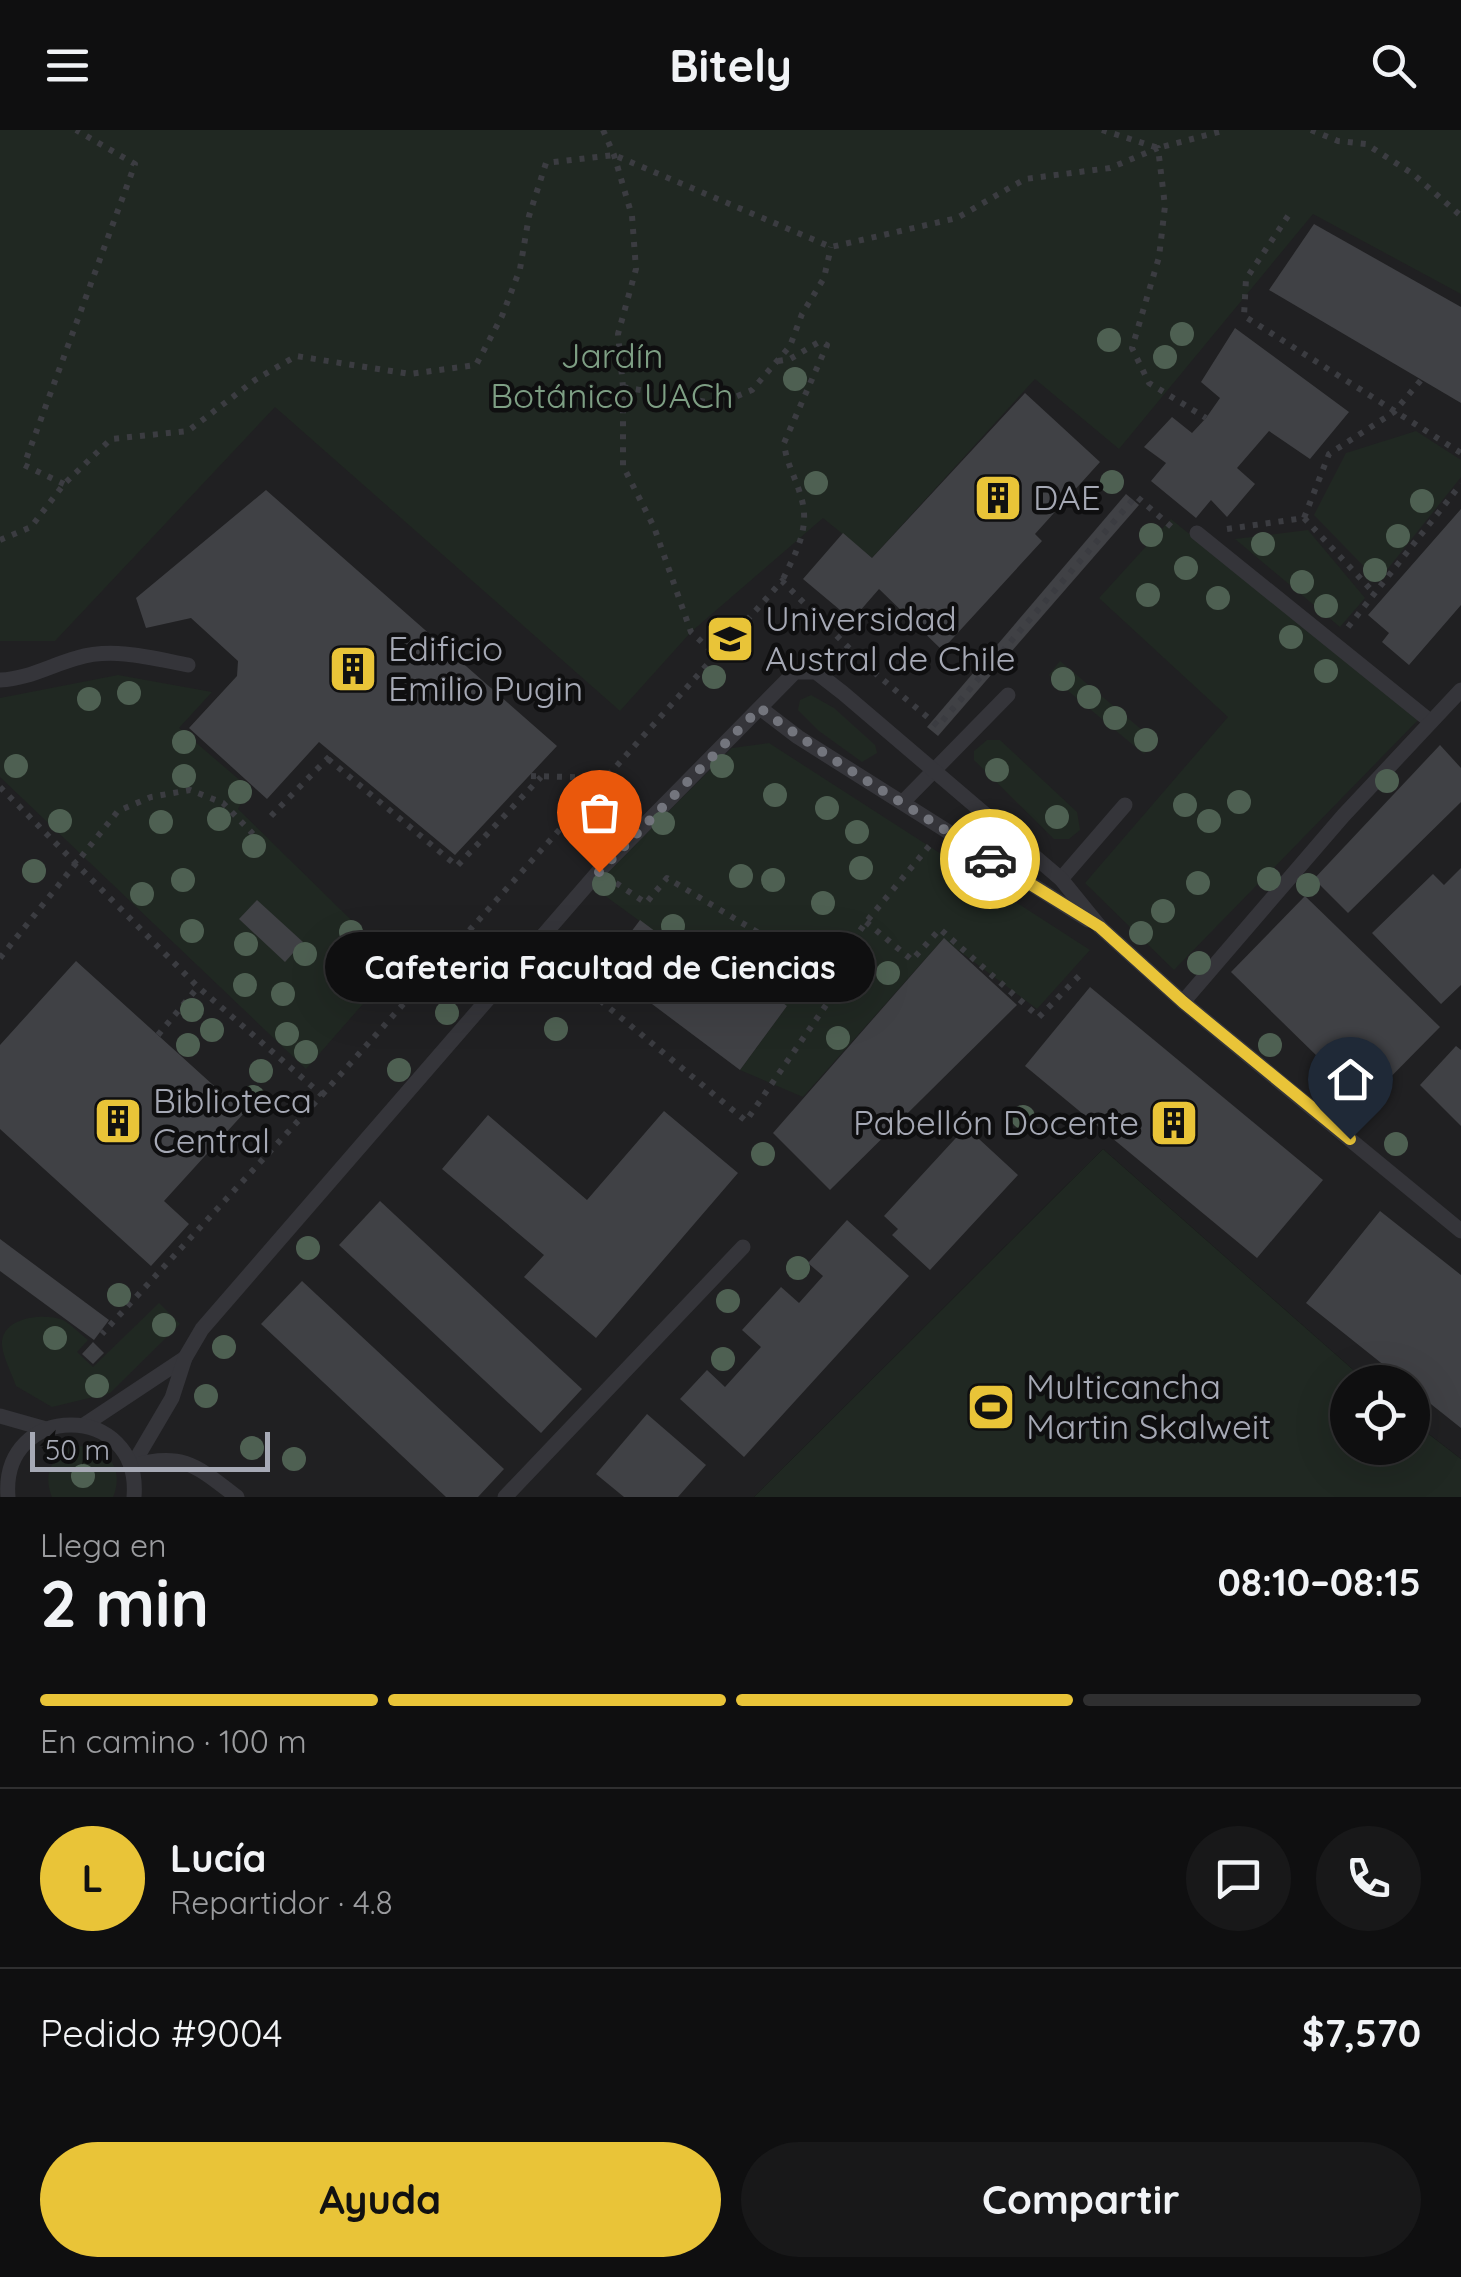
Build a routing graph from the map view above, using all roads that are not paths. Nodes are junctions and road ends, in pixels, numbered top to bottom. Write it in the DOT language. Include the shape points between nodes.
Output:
graph roads {
  1 [pos="1197,533"];
  2 [pos="188,665"];
  3 [pos="0,680"];
  4 [pos="1461,690"];
  5 [pos="1008,695"];
  6 [pos="760,708"];
  7 [pos="1430,722"];
  8 [pos="936,770"];
  9 [pos="904,801"];
  10 [pos="1125,806"];
  11 [pos="1061,879"];
  12 [pos="1100,927"];
  13 [pos="1183,1002"];
  14 [pos="1461,1231"];
  15 [pos="743,1247"];
  16 [pos="186,1358"];
  17 [pos="0,1416"];
  18 [pos="84,1425"];
  19 [pos="46,1429"];
  20 [pos="132,1466"];
  21 [pos="0,1486"];
  22 [pos="7,1497"];
  23 [pos="134,1497"];
  24 [pos="237,1497"];
  25 [pos="505,1497"];
  1 -- 7 [label="lane"];
  2 -- 3 [label="lane" via="126,653 81,656 18,680"];
  4 -- 7 [label="lane"];
  5 -- 8 [label="lane"];
  6 -- 8 [label="lane" via="796,672 816,672"];
  6 -- 9 [label="lane"];
  6 -- 16 [label="lane" via="533,945 202,1328"];
  7 -- 13 [label="lane"];
  8 -- 9 [label="lane"];
  8 -- 11 [label="lane"];
  9 -- 12 [label="lane"];
  10 -- 11 [label="lane"];
  11 -- 12 [label="lane"];
  12 -- 13 [label="lane"];
  13 -- 14 [label="lane"];
  15 -- 25 [label="lane"];
  16 -- 18 [label="lane"];
  16 -- 20 [label="lane" via="172,1398"];
  17 -- 19 [label="lane"];
  18 -- 19 [label="lane"];
  18 -- 20 [label="lane" via="121,1447"];
  19 -- 22 [label="lane" via="18,1452"];
  20 -- 23 [label="lane"];
  20 -- 24 [label="lane" via="174,1459"];
  21 -- 22 [label="lane"];
}
